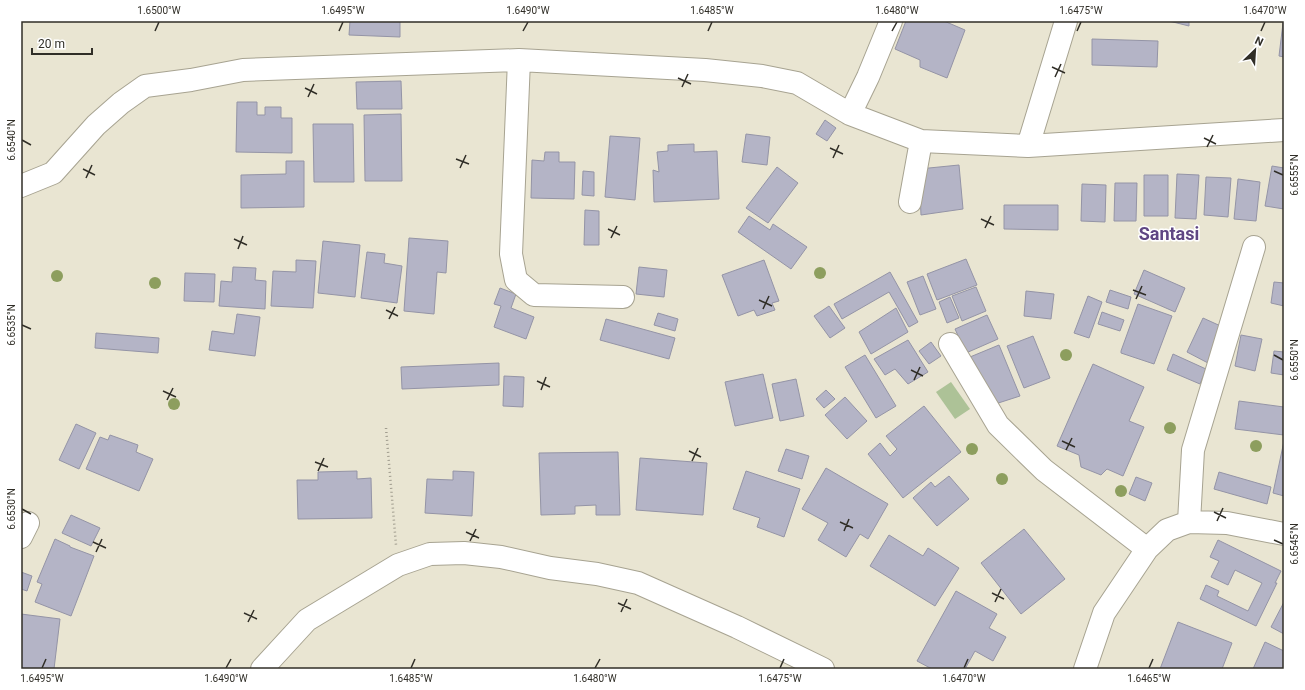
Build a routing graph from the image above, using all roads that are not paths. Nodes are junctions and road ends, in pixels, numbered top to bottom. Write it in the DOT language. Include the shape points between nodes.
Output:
graph roads {
  1 [pos="891,21"];
  2 [pos="1066,21"];
  3 [pos="519,60"];
  4 [pos="850,114"];
  5 [pos="1284,130"];
  6 [pos="921,141"];
  7 [pos="1028,146"];
  8 [pos="21,186"];
  9 [pos="910,202"];
  10 [pos="1254,247"];
  11 [pos="623,297"];
  12 [pos="950,344"];
  13 [pos="1189,522"];
  14 [pos="1284,534"];
  15 [pos="1147,549"];
  16 [pos="819,668"];
  17 [pos="262,669"];
  18 [pos="1085,669"];
  1 -- 4 [label="street"];
  2 -- 7 [label="street"];
  3 -- 4 [label="street" via="705,70 762,76 797,83"];
  3 -- 8 [label="street" via="242,70 145,86 96,125 53,173"];
  3 -- 11 [label="street" via="511,254 516,280 534,295"];
  4 -- 6 [label="street"];
  5 -- 7 [label="street"];
  6 -- 7 [label="street"];
  6 -- 9 [label="street"];
  10 -- 13 [label="street" via="1194,450"];
  12 -- 15 [label="street" via="998,425 1044,470"];
  13 -- 14 [label="street" via="1227,523"];
  13 -- 15 [label="street" via="1167,530"];
  15 -- 18 [label="street" via="1104,613"];
  16 -- 17 [label="street" via="737,627 638,583 501,557 464,553 430,554 398,565 307,620"];
}
